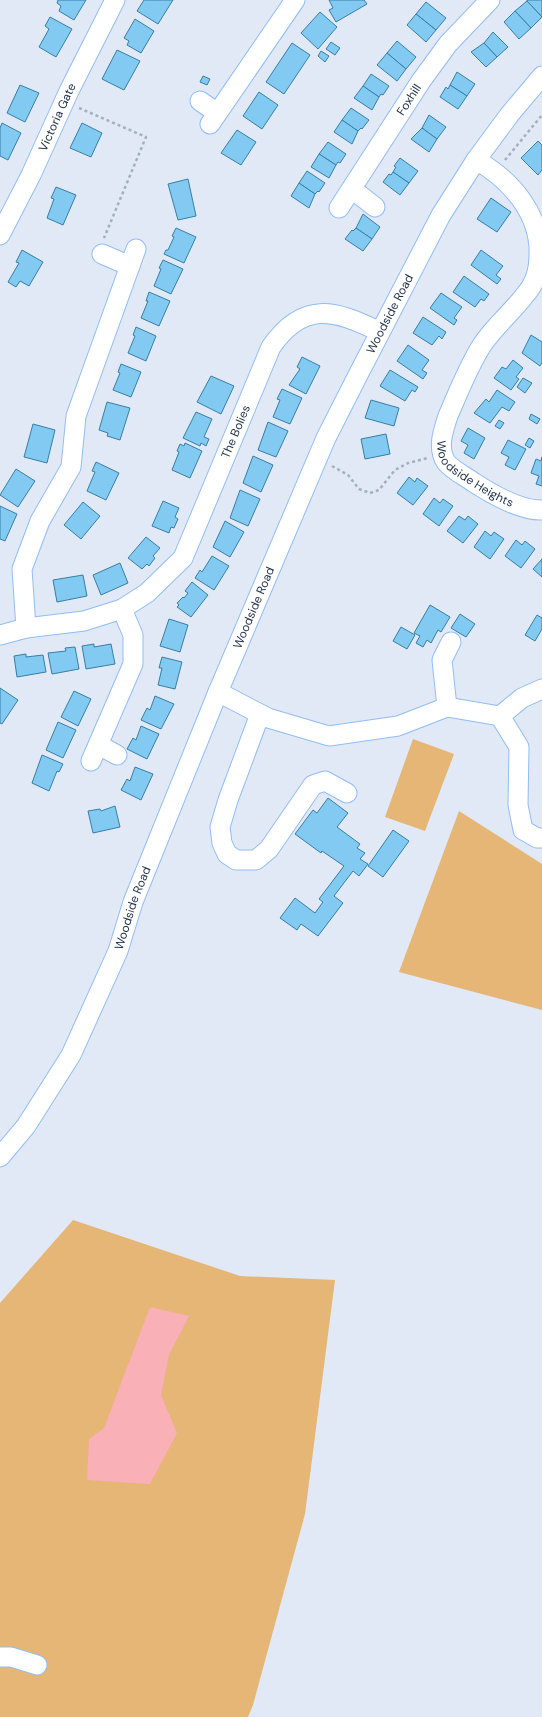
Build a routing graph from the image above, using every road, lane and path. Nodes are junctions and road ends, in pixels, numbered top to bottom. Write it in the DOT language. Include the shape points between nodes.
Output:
graph roads {
  1 [pos="115,0"];
  2 [pos="295,0"];
  3 [pos="490,0"];
  4 [pos="542,76"];
  5 [pos="200,101"];
  6 [pos="65,102"];
  7 [pos="542,115"];
  8 [pos="476,160"];
  9 [pos="494,172"];
  10 [pos="352,189"];
  11 [pos="375,207"];
  12 [pos="339,208"];
  13 [pos="538,221"];
  14 [pos="0,235"];
  15 [pos="102,254"];
  16 [pos="380,332"];
  17 [pos="442,454"];
  18 [pos="317,461"];
  19 [pos="542,510"];
  20 [pos="122,609"];
  21 [pos="26,628"];
  22 [pos="0,636"];
  23 [pos="451,642"];
  24 [pos="542,689"];
  25 [pos="218,692"];
  26 [pos="447,707"];
  27 [pos="260,714"];
  28 [pos="500,716"];
  29 [pos="117,755"];
  30 [pos="348,793"];
  31 [pos="542,838"];
  32 [pos="0,1157"];
  33 [pos="0,1657"];
  34 [pos="37,1665"];
  1 -- 6 [label="street, Victoria Gate"];
  2 -- 5 [label="street" via="213,118"];
  3 -- 10 [label="street, Foxhill" via="448,44 421,81"];
  4 -- 8 [label="street, Woodside Road"];
  6 -- 14 [label="street, Victoria Gate"];
  6 -- 15 [label="path" via="146,137 102,243"];
  7 -- 9 [label="path"];
  8 -- 9 [label="street, Woodside Heights"];
  8 -- 16 [label="street, Woodside Road" via="441,215"];
  9 -- 13 [label="street, Woodside Heights"];
  10 -- 11 [label="street"];
  10 -- 12 [label="street, Foxhill"];
  13 -- 17 [label="street, Woodside Heights" via="539,270 531,287 482,345 456,397 442,433"];
  15 -- 21 [label="street" via="133,258 76,416 71,467 40,521 22,569"];
  16 -- 18 [label="street, Woodside Road"];
  16 -- 20 [label="street, The Bolies" via="335,314 310,314 293,322 281,333 271,348 183,558 147,593"];
  17 -- 18 [label="path" via="408,463 395,470 379,490 370,493 359,489 348,475"];
  17 -- 19 [label="street, Woodside Heights" via="447,464 490,494 533,510"];
  18 -- 25 [label="street, Woodside Road"];
  20 -- 21 [label="street, The Bolies" via="84,621"];
  20 -- 29 [label="street" via="133,635 133,664 95,753"];
  21 -- 22 [label="street, The Bolies"];
  23 -- 26 [label="street" via="442,660"];
  24 -- 28 [label="street" via="522,698"];
  25 -- 27 [label="street"];
  25 -- 32 [label="street, Woodside Road" via="133,902 118,951 71,1055 26,1126"];
  26 -- 27 [label="street" via="398,726 329,736"];
  26 -- 28 [label="street"];
  27 -- 30 [label="street" via="220,827 226,854 236,860 256,860 269,849 313,785 325,781"];
  28 -- 31 [label="street" via="518,747 518,805 523,830"];
  33 -- 34 [label="street" via="11,1657"];
}
